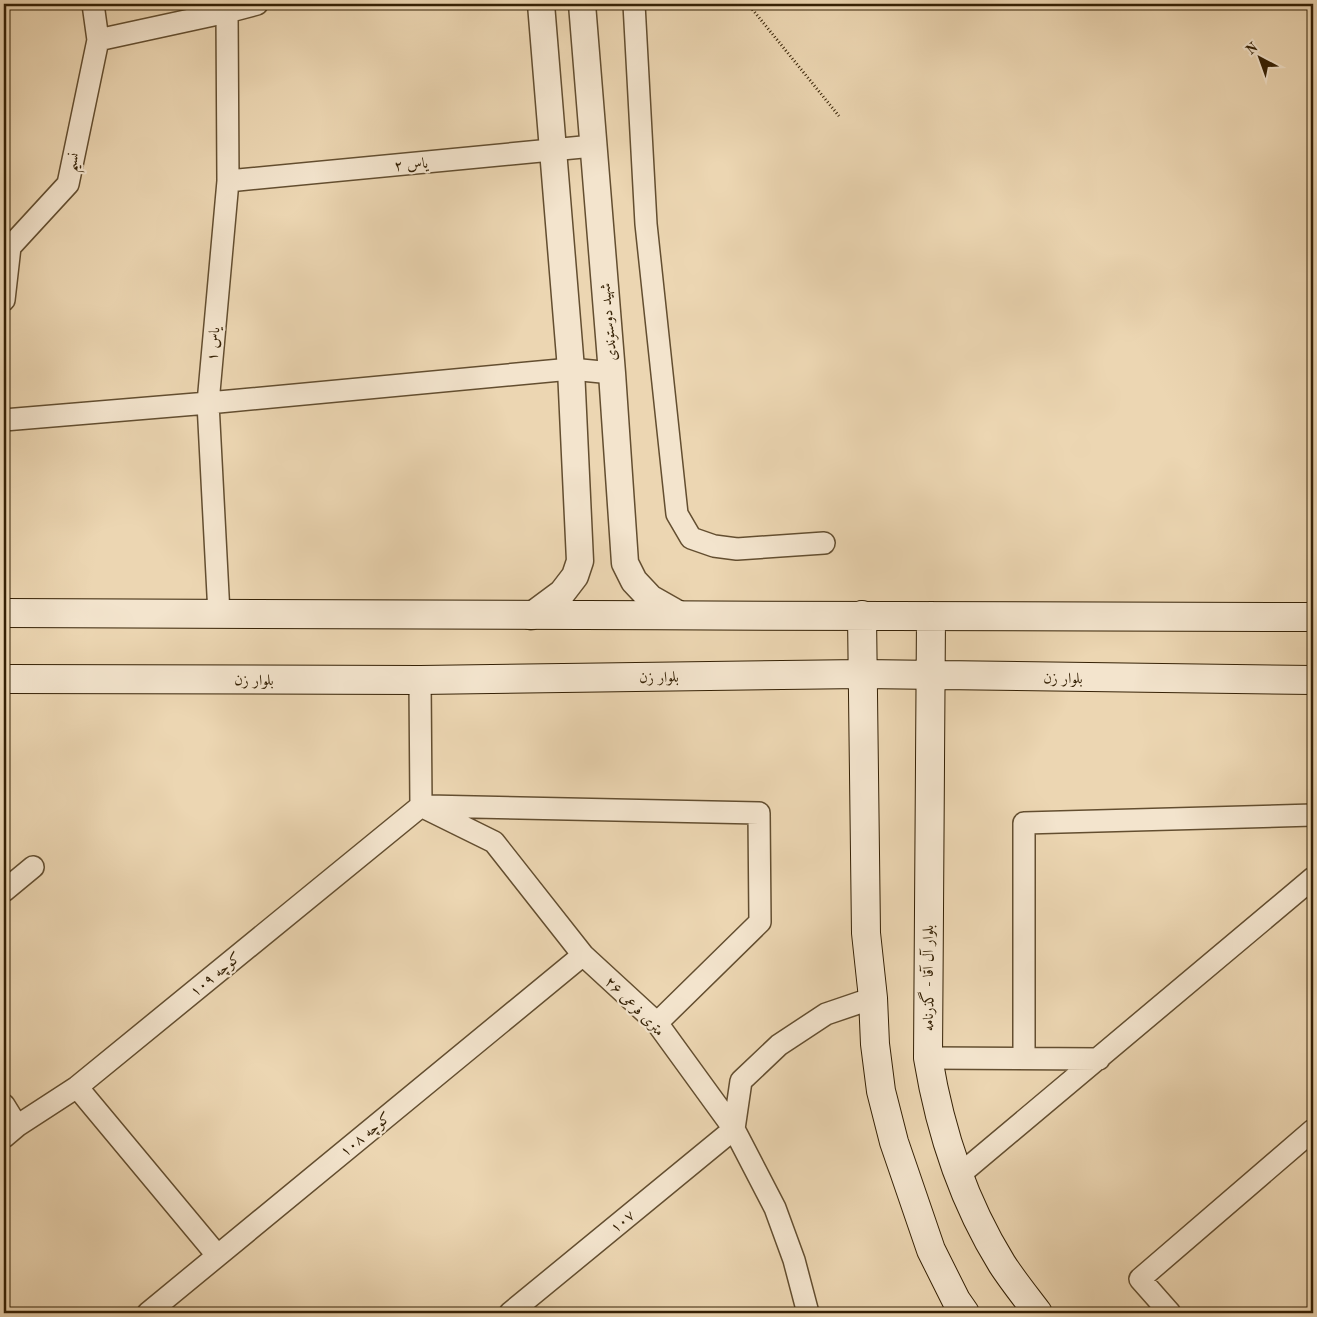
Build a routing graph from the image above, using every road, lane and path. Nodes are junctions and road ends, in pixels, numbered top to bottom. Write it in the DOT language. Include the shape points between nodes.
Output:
graph roads {
  1 [pos="93,4"];
  2 [pos="257,4"];
  3 [pos="541,4"];
  4 [pos="582,4"];
  5 [pos="634,4"];
  6 [pos="748,4"];
  7 [pos="227,12"];
  8 [pos="98,40"];
  9 [pos="838,116"];
  10 [pos="593,146"];
  11 [pos="554,150"];
  12 [pos="228,181"];
  13 [pos="7,247"];
  14 [pos="4,300"];
  15 [pos="571,369"];
  16 [pos="612,373"];
  17 [pos="208,403"];
  18 [pos="4,420"];
  19 [pos="824,544"];
  20 [pos="4,613"];
  21 [pos="219,614"];
  22 [pos="680,615"];
  23 [pos="862,615"];
  24 [pos="531,616"];
  25 [pos="931,616"];
  26 [pos="1313,617"];
  27 [pos="862,674"];
  28 [pos="931,676"];
  29 [pos="4,679"];
  30 [pos="420,680"];
  31 [pos="1313,680"];
  32 [pos="421,806"];
  33 [pos="1313,815"];
  34 [pos="33,867"];
  35 [pos="1313,878"];
  36 [pos="4,891"];
  37 [pos="583,955"];
  38 [pos="873,998"];
  39 [pos="657,1023"];
  40 [pos="928,1058"];
  41 [pos="1024,1058"];
  42 [pos="1099,1059"];
  43 [pos="77,1087"];
  44 [pos="4,1105"];
  45 [pos="734,1129"];
  46 [pos="1313,1130"];
  47 [pos="10,1131"];
  48 [pos="958,1176"];
  49 [pos="217,1255"];
  50 [pos="148,1313"];
  51 [pos="510,1313"];
  52 [pos="808,1313"];
  53 [pos="965,1313"];
  54 [pos="1038,1313"];
  55 [pos="1170,1313"];
  1 -- 8 [label="street, نسیم"];
  2 -- 7 [label="street"];
  3 -- 11 [label="street"];
  4 -- 10 [label="street, شهید دوستوندی"];
  5 -- 19 [label="street" via="646,224 677,514 691,538 714,546 737,549"];
  6 -- 9 [label="path"];
  7 -- 8 [label="street"];
  7 -- 12 [label="street, یاس ۱"];
  8 -- 13 [label="street, نسیم" via="68,184"];
  10 -- 11 [label="street, یاس ۲"];
  10 -- 16 [label="street, شهید دوستوندی"];
  11 -- 12 [label="street, یاس ۲"];
  11 -- 15 [label="street"];
  12 -- 17 [label="street, یاس ۱"];
  13 -- 14 [label="street, نسیم"];
  15 -- 16 [label="street"];
  15 -- 17 [label="street"];
  15 -- 24 [label="street" via="580,561 575,576 562,594"];
  16 -- 22 [label="street, شهید دوستوندی" via="625,563 634,581 650,598"];
  17 -- 18 [label="street"];
  17 -- 21 [label="street, یاس ۱"];
  20 -- 21 [label="main road"];
  21 -- 24 [label="main road"];
  22 -- 23 [label="main road"];
  22 -- 24 [label="main road"];
  23 -- 25 [label="main road"];
  23 -- 27 [label="main road"];
  25 -- 26 [label="main road"];
  25 -- 28 [label="main road, بلوار آل آقا - گذرنامه"];
  27 -- 28 [label="main road, بلوار زن"];
  27 -- 30 [label="main road, بلوار زن"];
  27 -- 38 [label="main road" via="866,933"];
  28 -- 31 [label="main road, بلوار زن"];
  28 -- 40 [label="main road, بلوار آل آقا - گذرنامه"];
  29 -- 30 [label="main road, بلوار زن"];
  30 -- 32 [label="street"];
  32 -- 37 [label="street, ۲۶ متری فرعی" via="494,842"];
  32 -- 39 [label="street" via="759,813 760,922"];
  32 -- 43 [label="street, کوچه ۱۰۹"];
  33 -- 41 [label="street" via="1024,823"];
  34 -- 36 [label="street"];
  35 -- 42 [label="street"];
  37 -- 39 [label="street, ۲۶ متری فرعی"];
  37 -- 49 [label="street, کوچه ۱۰۸"];
  38 -- 45 [label="street" via="826,1014 778,1045 741,1082"];
  38 -- 53 [label="main road" via="881,1091 894,1142 931,1250"];
  39 -- 45 [label="street, ۲۶ متری فرعی"];
  40 -- 41 [label="street"];
  40 -- 48 [label="main road, بلوار آل آقا - گذرنامه" via="936,1106"];
  41 -- 42 [label="street"];
  42 -- 48 [label="street"];
  43 -- 47 [label="street, کوچه ۱۰۹"];
  43 -- 49 [label="street"];
  44 -- 47 [label="street"];
  45 -- 51 [label="street, ۱۰۷"];
  45 -- 52 [label="street, ۲۶ متری فرعی" via="775,1208 794,1260"];
  46 -- 55 [label="street" via="1140,1279"];
  48 -- 54 [label="main road, بلوار آل آقا - گذرنامه" via="1002,1264"];
  49 -- 50 [label="street, کوچه ۱۰۸"];
}
